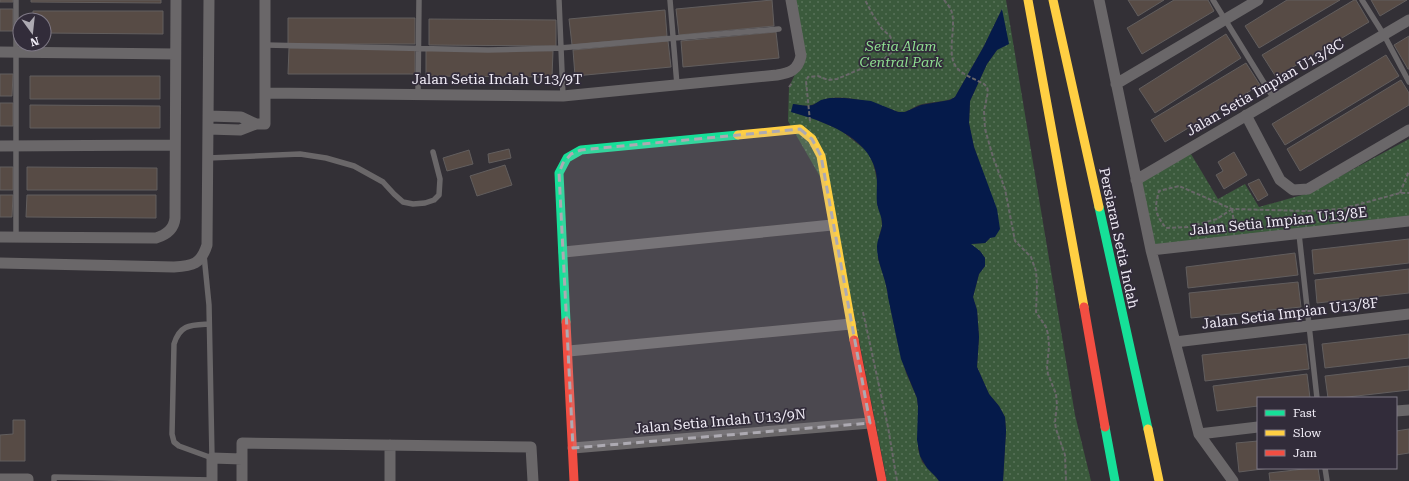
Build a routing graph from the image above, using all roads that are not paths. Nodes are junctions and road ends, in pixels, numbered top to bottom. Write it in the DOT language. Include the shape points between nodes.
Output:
graph roads {
  1 [pos="16,0"];
  2 [pos="176,0"];
  3 [pos="209,0"];
  4 [pos="265,0"];
  5 [pos="419,0"];
  6 [pos="559,0"];
  7 [pos="670,0"];
  8 [pos="790,0"];
  9 [pos="1028,0"];
  10 [pos="1054,0"];
  11 [pos="1099,0"];
  12 [pos="1213,0"];
  13 [pos="1258,0"];
  14 [pos="1362,0"];
  15 [pos="16,12"];
  16 [pos="1225,19"];
  17 [pos="1409,20"];
  18 [pos="779,29"];
  19 [pos="1384,35"];
  20 [pos="673,38"];
  21 [pos="265,45"];
  22 [pos="419,48"];
  23 [pos="560,48"];
  24 [pos="0,52"];
  25 [pos="12,52"];
  26 [pos="16,52"];
  27 [pos="175,54"];
  28 [pos="1409,82"];
  29 [pos="1116,84"];
  30 [pos="677,85"];
  31 [pos="265,93"];
  32 [pos="418,95"];
  33 [pos="563,96"];
  34 [pos="1274,99"];
  35 [pos="1246,115"];
  36 [pos="208,116"];
  37 [pos="256,124"];
  38 [pos="208,129"];
  39 [pos="1409,130"];
  40 [pos="175,145"];
  41 [pos="0,146"];
  42 [pos="16,146"];
  43 [pos="433,152"];
  44 [pos="208,158"];
  45 [pos="1136,180"];
  46 [pos="1409,221"];
  47 [pos="832,225"];
  48 [pos="1299,234"];
  49 [pos="0,237"];
  50 [pos="16,237"];
  51 [pos="1151,250"];
  52 [pos="564,252"];
  53 [pos="204,255"];
  54 [pos="0,263"];
  55 [pos="1409,314"];
  56 [pos="209,324"];
  57 [pos="851,324"];
  58 [pos="1309,326"];
  59 [pos="1175,342"];
  60 [pos="569,351"];
  61 [pos="1317,397"];
  62 [pos="1409,410"];
  63 [pos="1397,411"];
  64 [pos="870,423"];
  65 [pos="1257,427"];
  66 [pos="1199,434"];
  67 [pos="390,445"];
  68 [pos="573,448"];
  69 [pos="212,458"];
  70 [pos="242,459"];
  71 [pos="1325,469"];
  72 [pos="0,479"];
  73 [pos="212,480"];
  74 [pos="28,481"];
  75 [pos="54,481"];
  76 [pos="242,481"];
  77 [pos="390,481"];
  78 [pos="533,481"];
  79 [pos="574,481"];
  80 [pos="882,481"];
  81 [pos="1115,481"];
  82 [pos="1159,481"];
  83 [pos="1233,481"];
  84 [pos="1327,481"];
  1 -- 15 [label="lane"];
  2 -- 27 [label="street"];
  3 -- 36 [label="street"];
  4 -- 21 [label="street"];
  5 -- 22 [label="lane"];
  6 -- 23 [label="lane"];
  7 -- 20 [label="lane"];
  8 -- 30 [label="street, Jalan Setia Indah U13/9T" via="801,56 800,63 795,69 777,75"];
  9 -- 81 [label="street"];
  10 -- 82 [label="street, Persiaran Setia Indah"];
  11 -- 29 [label="street"];
  12 -- 16 [label="lane"];
  13 -- 16 [label="street"];
  14 -- 19 [label="lane"];
  16 -- 29 [label="street"];
  16 -- 34 [label="lane"];
  17 -- 19 [label="street, Jalan Setia Impian U13/8C"];
  18 -- 20 [label="lane"];
  19 -- 28 [label="lane"];
  19 -- 34 [label="street, Jalan Setia Impian U13/8C"];
  20 -- 23 [label="lane"];
  20 -- 30 [label="lane"];
  21 -- 22 [label="lane"];
  21 -- 31 [label="street"];
  22 -- 23 [label="lane"];
  22 -- 32 [label="lane"];
  23 -- 33 [label="lane"];
  24 -- 25 [label="street"];
  26 -- 27 [label="street"];
  26 -- 42 [label="lane"];
  27 -- 40 [label="street"];
  29 -- 45 [label="street"];
  30 -- 33 [label="street, Jalan Setia Indah U13/9T"];
  31 -- 32 [label="street, Jalan Setia Indah U13/9T"];
  31 -- 37 [label="street" via="265,124"];
  32 -- 33 [label="street, Jalan Setia Indah U13/9T"];
  34 -- 35 [label="street, Jalan Setia Impian U13/8C"];
  35 -- 39 [label="street" via="1280,180 1293,190 1308,189"];
  35 -- 45 [label="street, Jalan Setia Impian U13/8C"];
  36 -- 37 [label="street" via="241,117"];
  36 -- 38 [label="street"];
  37 -- 38 [label="street" via="240,130"];
  38 -- 44 [label="street"];
  40 -- 42 [label="street"];
  40 -- 50 [label="street" via="175,218 169,232 163,236"];
  41 -- 42 [label="street"];
  42 -- 50 [label="lane"];
  43 -- 44 [label="lane" via="440,178 439,195 425,203 412,204 403,202 383,182 354,166 326,158 300,154"];
  44 -- 53 [label="street" via="207,245"];
  45 -- 51 [label="street"];
  46 -- 48 [label="street, Jalan Setia Impian U13/8E"];
  47 -- 52 [label="street"];
  47 -- 52 [label="street" via="821,156 812,140 800,129 581,150 562,162 560,173"];
  47 -- 57 [label="street"];
  48 -- 51 [label="street, Jalan Setia Impian U13/8E"];
  48 -- 58 [label="lane"];
  49 -- 50 [label="street"];
  51 -- 59 [label="street"];
  52 -- 60 [label="street"];
  53 -- 54 [label="street" via="197,263 174,267"];
  53 -- 56 [label="lane"];
  55 -- 58 [label="street, Jalan Setia Impian U13/8F"];
  56 -- 69 [label="lane"];
  56 -- 69 [label="lane" via="189,325 176,335 172,434 174,442 179,446"];
  57 -- 60 [label="street"];
  57 -- 64 [label="street"];
  58 -- 59 [label="street, Jalan Setia Impian U13/8F"];
  58 -- 61 [label="lane"];
  59 -- 66 [label="street"];
  60 -- 68 [label="street"];
  62 -- 63 [label="street"];
  64 -- 68 [label="street, Jalan Setia Indah U13/9N"];
  64 -- 80 [label="street"];
  65 -- 66 [label="street"];
  66 -- 83 [label="street"];
  67 -- 70 [label="street" via="242,443"];
  67 -- 77 [label="street"];
  67 -- 78 [label="street" via="532,447"];
  68 -- 79 [label="street"];
  69 -- 70 [label="street"];
  69 -- 73 [label="street"];
  70 -- 76 [label="street"];
  71 -- 84 [label="lane"];
  72 -- 74 [label="street"];
  73 -- 75 [label="lane" via="54,477"];
}
